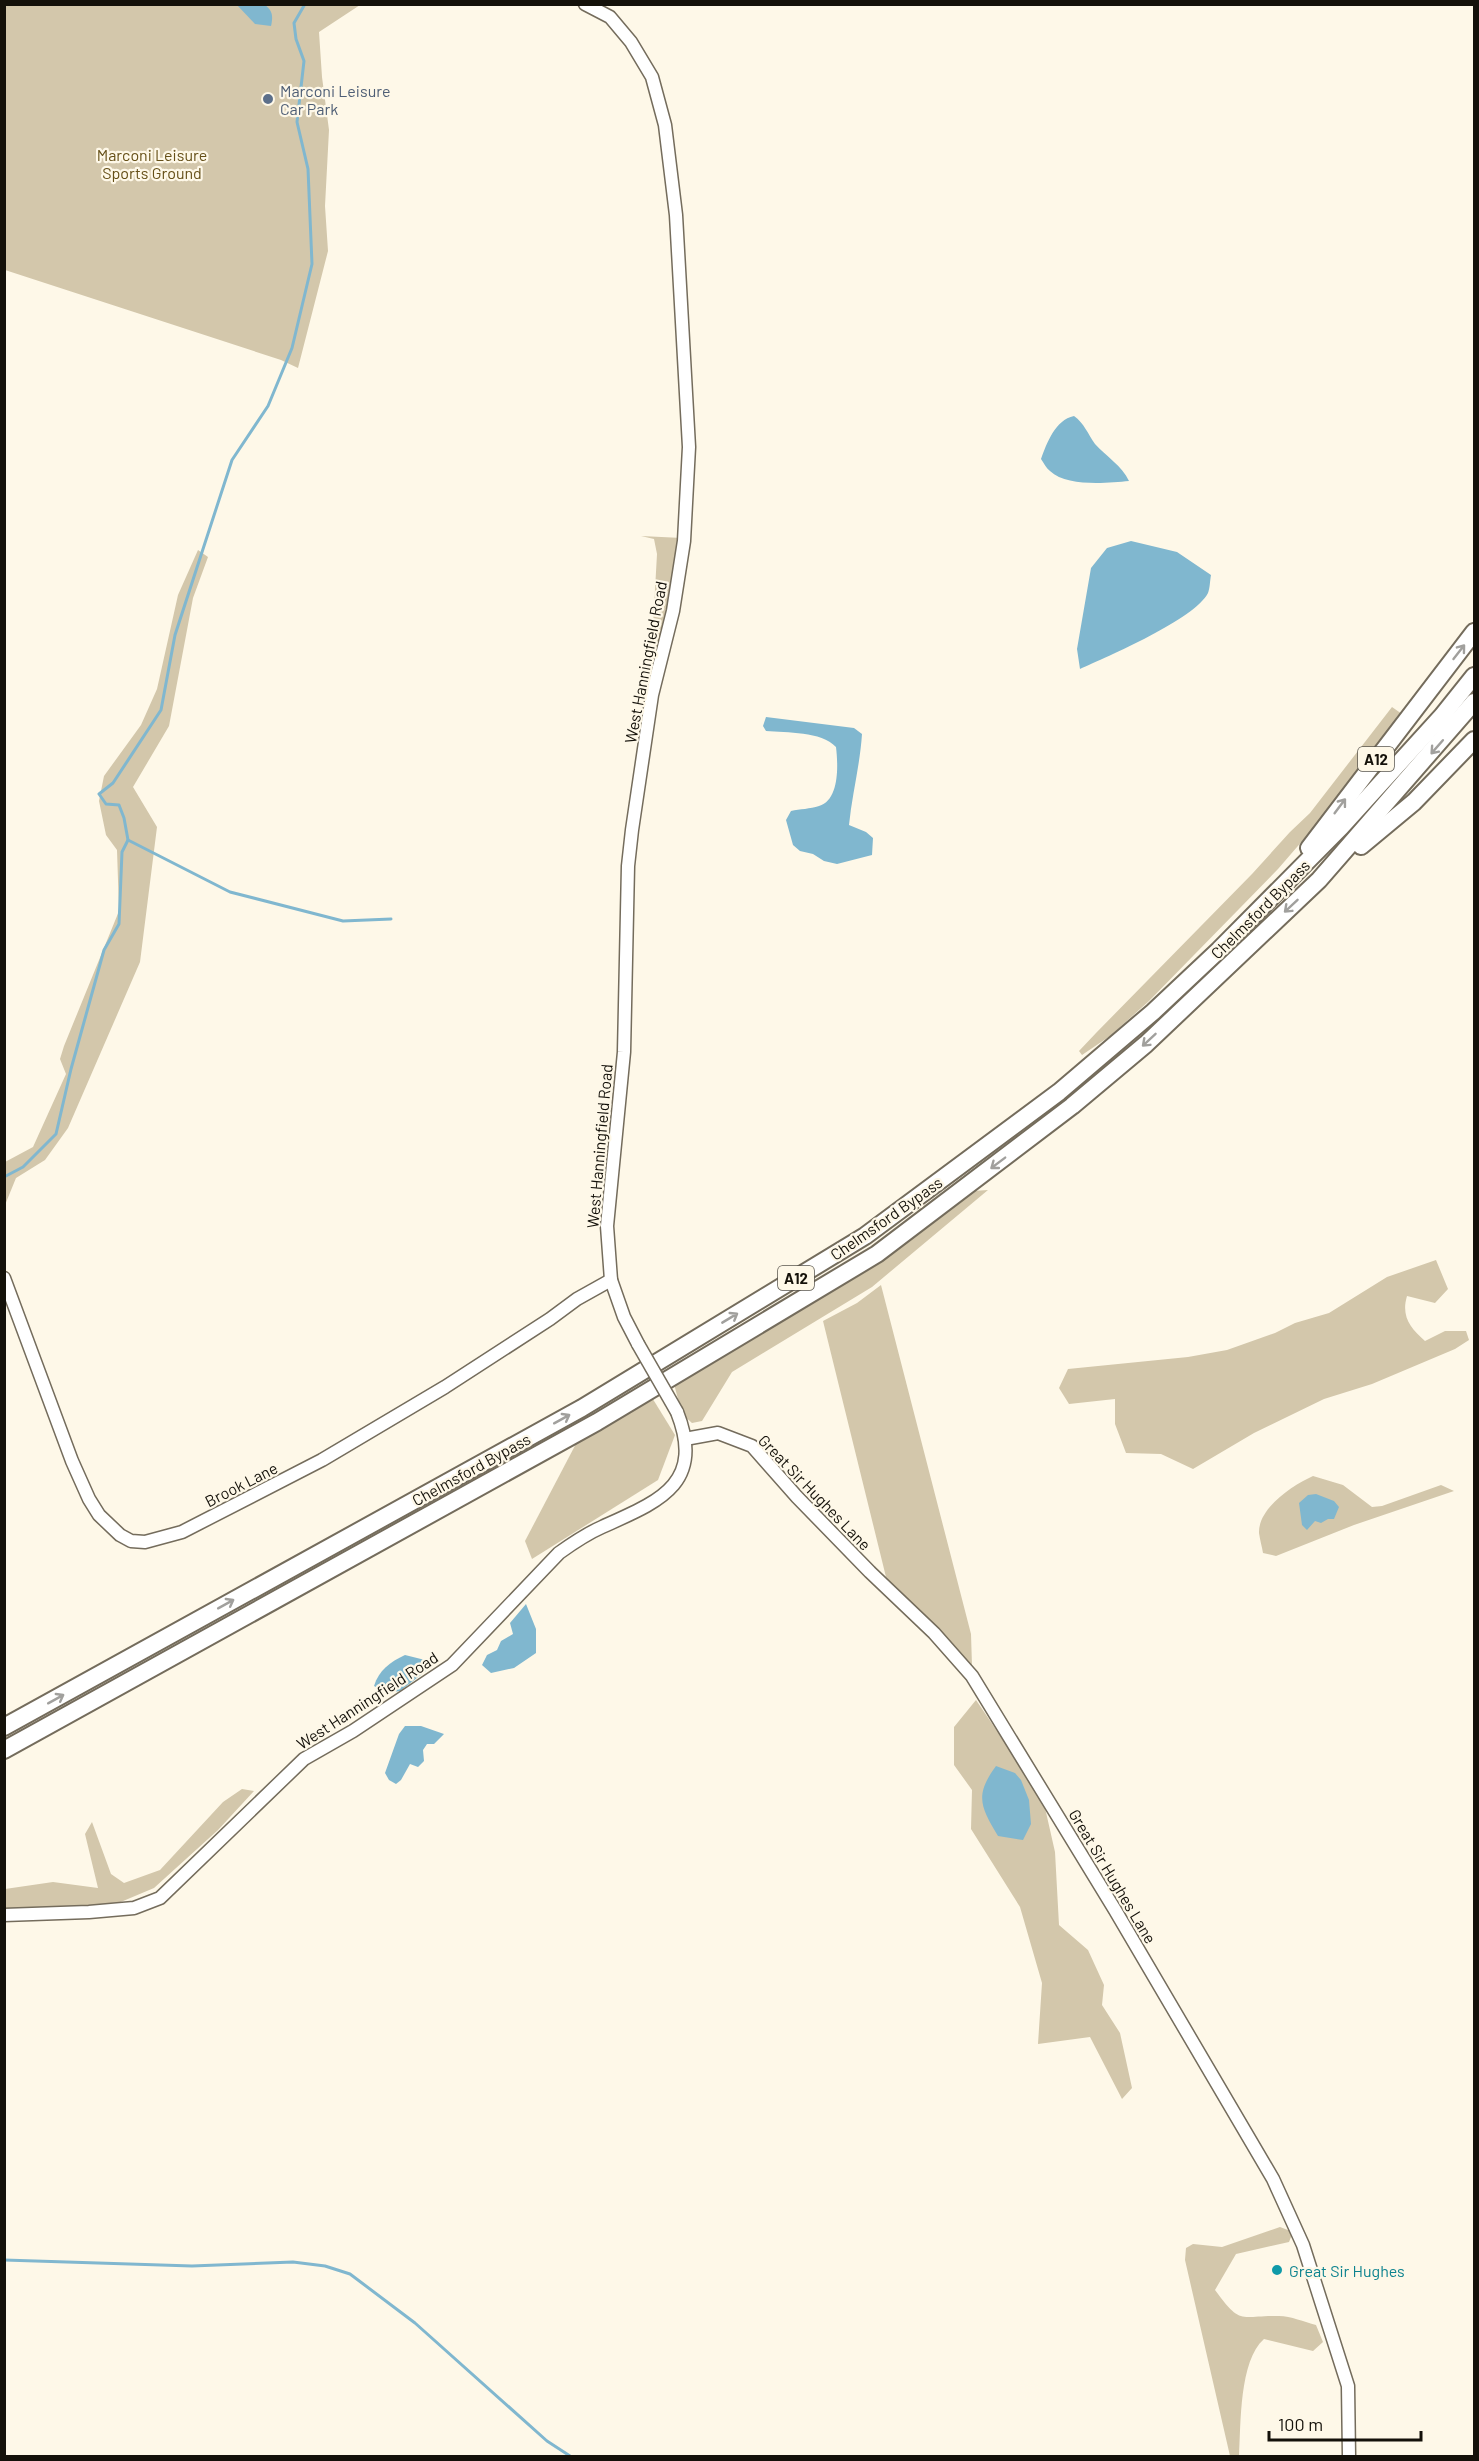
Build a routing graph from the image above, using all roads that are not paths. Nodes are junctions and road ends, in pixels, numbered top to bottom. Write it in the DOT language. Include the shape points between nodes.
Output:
graph roads {
  1 [pos="585,4"];
  2 [pos="1474,632"];
  3 [pos="1474,676"];
  4 [pos="1474,702"];
  5 [pos="1474,740"];
  6 [pos="1319,880"];
  7 [pos="1281,888"];
  8 [pos="4,1278"];
  9 [pos="611,1280"];
  10 [pos="685,1439"];
  11 [pos="4,1727"];
  12 [pos="4,1750"];
  13 [pos="4,1915"];
  14 [pos="1349,2457"];
  1 -- 9 [label="street, West Hanningfield Road" via="610,17 630,42 652,77 665,125 676,215 689,447 684,541 673,610 652,695 628,866 624,1052 607,1226"];
  7 -- 2 [label="highway, A12, one-way"];
  3 -- 7 [label="highway, Chelmsford Bypass / A12" via="1341,827"];
  4 -- 6 [label="highway, Chelmsford Bypass / A12, one-way"];
  5 -- 6 [label="highway, A12" via="1414,802"];
  6 -- 12 [label="highway, Chelmsford Bypass / A12, one-way" via="1146,1044 1072,1106 878,1254 597,1422"];
  11 -- 7 [label="highway, Chelmsford Bypass / A12, one-way" via="582,1408 865,1236 1059,1092 1153,1012"];
  8 -- 9 [label="street, Brook Lane" via="89,1499 120,1535 145,1542 182,1532 322,1460 446,1387"];
  9 -- 10 [label="street, West Hanningfield Road, bridge" via="624,1317 678,1412"];
  10 -- 13 [label="street, West Hanningfield Road" via="684,1464 666,1494 559,1553 452,1665 304,1759 160,1898 134,1908"];
  10 -- 14 [label="street, Great Sir Hughes Lane" via="718,1433 752,1446 972,1676 1273,2179 1303,2244 1348,2386"];
}
